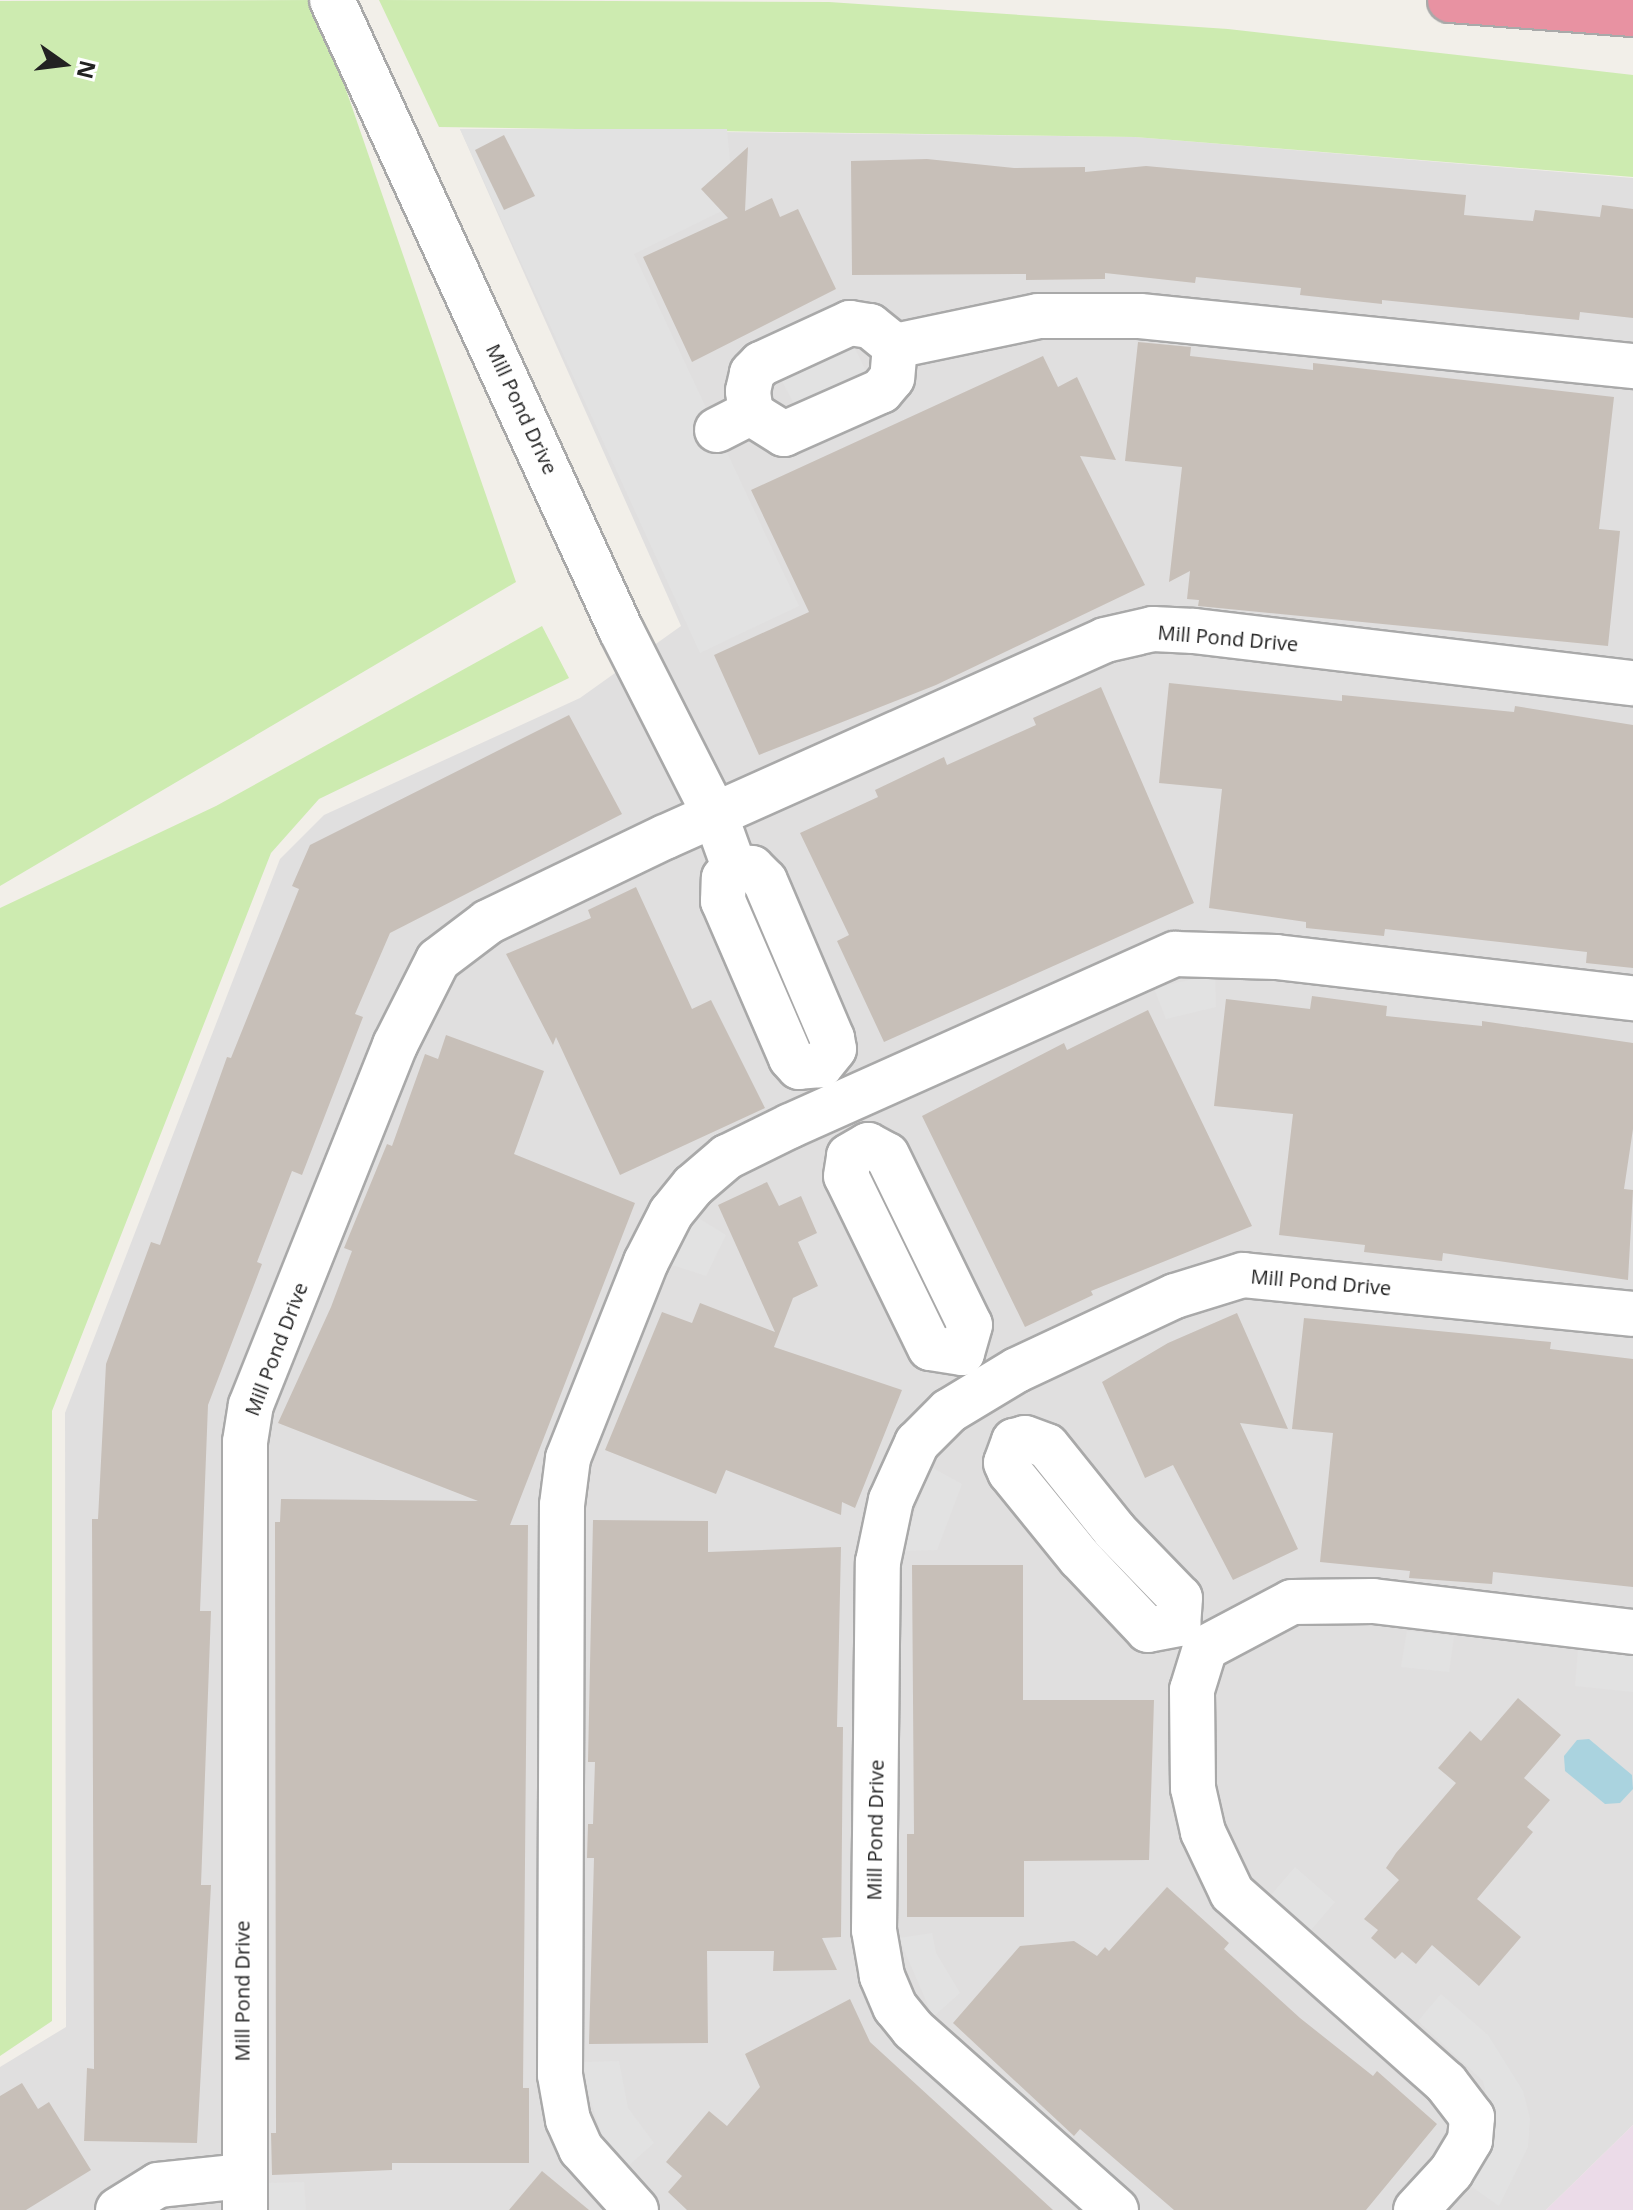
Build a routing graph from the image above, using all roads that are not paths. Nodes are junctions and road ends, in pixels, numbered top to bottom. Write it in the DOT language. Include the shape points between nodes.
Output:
graph roads {
  1 [pos="332,0"];
  2 [pos="1450,0"];
  3 [pos="1633,14"];
  4 [pos="895,346"];
  5 [pos="1633,366"];
  6 [pos="1633,683"];
  7 [pos="716,817"];
  8 [pos="1633,998"];
  9 [pos="838,1105"];
  10 [pos="1633,1314"];
  11 [pos="985,1390"];
  12 [pos="1633,1632"];
  13 [pos="1192,1636"];
  14 [pos="243,2193"];
  15 [pos="118,2210"];
  16 [pos="636,2210"];
  17 [pos="1116,2210"];
  18 [pos="1416,2210"];
  1 -- 7 [label="street, Mill Pond Drive" via="621,630"];
  2 -- 3 [label="highway"];
  4 -- 4 [label="street" via="892,378 881,391 801,430 784,434 734,421 761,364 850,323 870,326"];
  4 -- 5 [label="street" via="1038,316 1140,316"];
  6 -- 7 [label="street, Mill Pond Drive" via="1153,629 1105,640"];
  7 -- 9 [label="street, Mill Pond Drive" via="734,867 752,868 765,881 832,1038 834,1049 821,1065"];
  7 -- 14 [label="street, Mill Pond Drive" via="488,922 438,960 395,1045 251,1405 243,1468"];
  8 -- 9 [label="street" via="1276,957 1175,954"];
  9 -- 11 [label="street, Mill Pond Drive" via="857,1147 844,1165 846,1176 930,1348 962,1353"];
  9 -- 16 [label="street" via="727,1157 671,1213 646,1262 568,1458 562,1505 560,2075 568,2120 581,2149"];
  10 -- 11 [label="street, Mill Pond Drive" via="1243,1275 1175,1296"];
  11 -- 13 [label="street, Mill Pond Drive" via="1014,1441 1006,1463 1010,1472 1080,1558 1148,1630"];
  11 -- 17 [label="street, Mill Pond Drive" via="949,1411 917,1443 891,1500 878,1562 874,1930 882,1976 895,2007 913,2029"];
  12 -- 13 [label="street, Mill Pond Drive" via="1373,1601 1292,1602"];
  13 -- 18 [label="street" via="1193,1788 1203,1832 1232,1893 1446,2083 1472,2117 1470,2140 1451,2172"];
  14 -- 15 [label="street, Mill Pond Drive" via="158,2185"];
}
